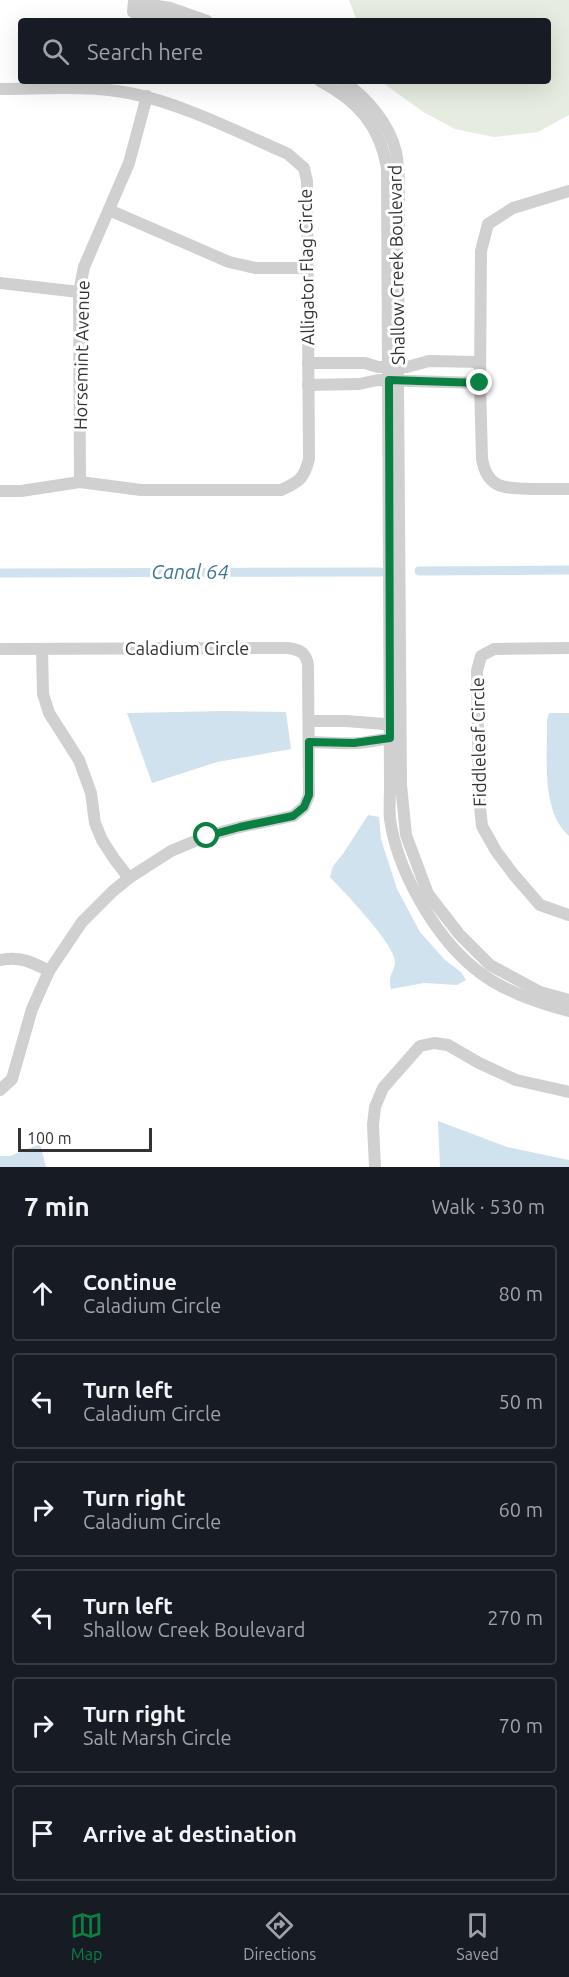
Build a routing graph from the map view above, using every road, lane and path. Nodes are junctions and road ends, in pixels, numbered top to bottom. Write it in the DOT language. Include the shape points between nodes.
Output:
graph roads {
  1 [pos="134,4"];
  2 [pos="149,6"];
  3 [pos="171,18"];
  4 [pos="198,18"];
  5 [pos="325,84"];
  6 [pos="346,84"];
  7 [pos="0,89"];
  8 [pos="147,96"];
  9 [pos="569,191"];
  10 [pos="109,210"];
  11 [pos="308,268"];
  12 [pos="0,283"];
  13 [pos="79,292"];
  14 [pos="480,362"];
  15 [pos="308,363"];
  16 [pos="394,367"];
  17 [pos="394,380"];
  18 [pos="480,383"];
  19 [pos="308,385"];
  20 [pos="80,482"];
  21 [pos="569,489"];
  22 [pos="0,491"];
  23 [pos="569,648"];
  24 [pos="0,649"];
  25 [pos="42,649"];
  26 [pos="309,721"];
  27 [pos="395,725"];
  28 [pos="395,738"];
  29 [pos="309,742"];
  30 [pos="129,878"];
  31 [pos="569,915"];
  32 [pos="0,960"];
  33 [pos="50,971"];
  34 [pos="569,1000"];
  35 [pos="569,1011"];
  36 [pos="0,1090"];
  37 [pos="569,1092"];
  38 [pos="375,1167"];
  1 -- 2 [label="street"];
  2 -- 3 [label="street"];
  2 -- 4 [label="street" via="170,8"];
  5 -- 16 [label="street, Shallow Creek Boulevard" via="365,114 384,152"];
  6 -- 16 [label="street, Shallow Creek Boulevard" via="373,108 396,151 399,180"];
  7 -- 8 [label="street, Alligator Flag Circle" via="106,90"];
  8 -- 10 [label="street, Horsemint Avenue" via="129,163"];
  8 -- 11 [label="street, Alligator Flag Circle" via="297,160 307,181"];
  9 -- 14 [label="street" via="513,208 488,224 481,250"];
  10 -- 11 [label="street" via="229,262 255,268"];
  10 -- 13 [label="street, Horsemint Avenue" via="84,267"];
  11 -- 15 [label="street, Alligator Flag Circle"];
  12 -- 13 [label="street"];
  13 -- 20 [label="street, Horsemint Avenue"];
  14 -- 16 [label="street, Alligator Flag Circle"];
  14 -- 18 [label="street"];
  15 -- 16 [label="street, Alligator Flag Circle"];
  15 -- 19 [label="street, Alligator Flag Circle"];
  16 -- 17 [label="street, Shallow Creek Boulevard"];
  17 -- 18 [label="street"];
  17 -- 19 [label="street"];
  17 -- 27 [label="street, Shallow Creek Boulevard"];
  18 -- 21 [label="street" via="482,459 492,482 505,488"];
  19 -- 20 [label="street, Alligator Flag Circle" via="309,459 298,482 281,490 141,490"];
  20 -- 22 [label="street, Alligator Flag Circle"];
  23 -- 31 [label="street, Fiddleleaf Circle" via="494,649 481,656 477,671 482,826 496,851 540,905"];
  24 -- 25 [label="street, Caladium Circle"];
  25 -- 26 [label="street, Caladium Circle" via="300,650 309,664"];
  25 -- 30 [label="street" via="43,694 49,713 79,760 102,840"];
  26 -- 27 [label="street"];
  26 -- 29 [label="street, Caladium Circle"];
  27 -- 28 [label="street, Shallow Creek Boulevard"];
  28 -- 29 [label="street" via="354,743"];
  28 -- 34 [label="street, Shallow Creek Boulevard" via="406,835 428,894 490,965 540,992"];
  28 -- 35 [label="street, Shallow Creek Boulevard" via="390,819 400,857 423,908 475,968 508,989"];
  29 -- 30 [label="street, Caladium Circle" via="309,795 299,812 207,836 171,851"];
  30 -- 33 [label="street, Caladium Circle" via="82,922"];
  32 -- 33 [label="street" via="18,958"];
  33 -- 36 [label="street, Caladium Circle" via="32,1009 12,1079"];
  37 -- 38 [label="street" via="516,1080 448,1045 420,1046 383,1088 375,1107"];
}
